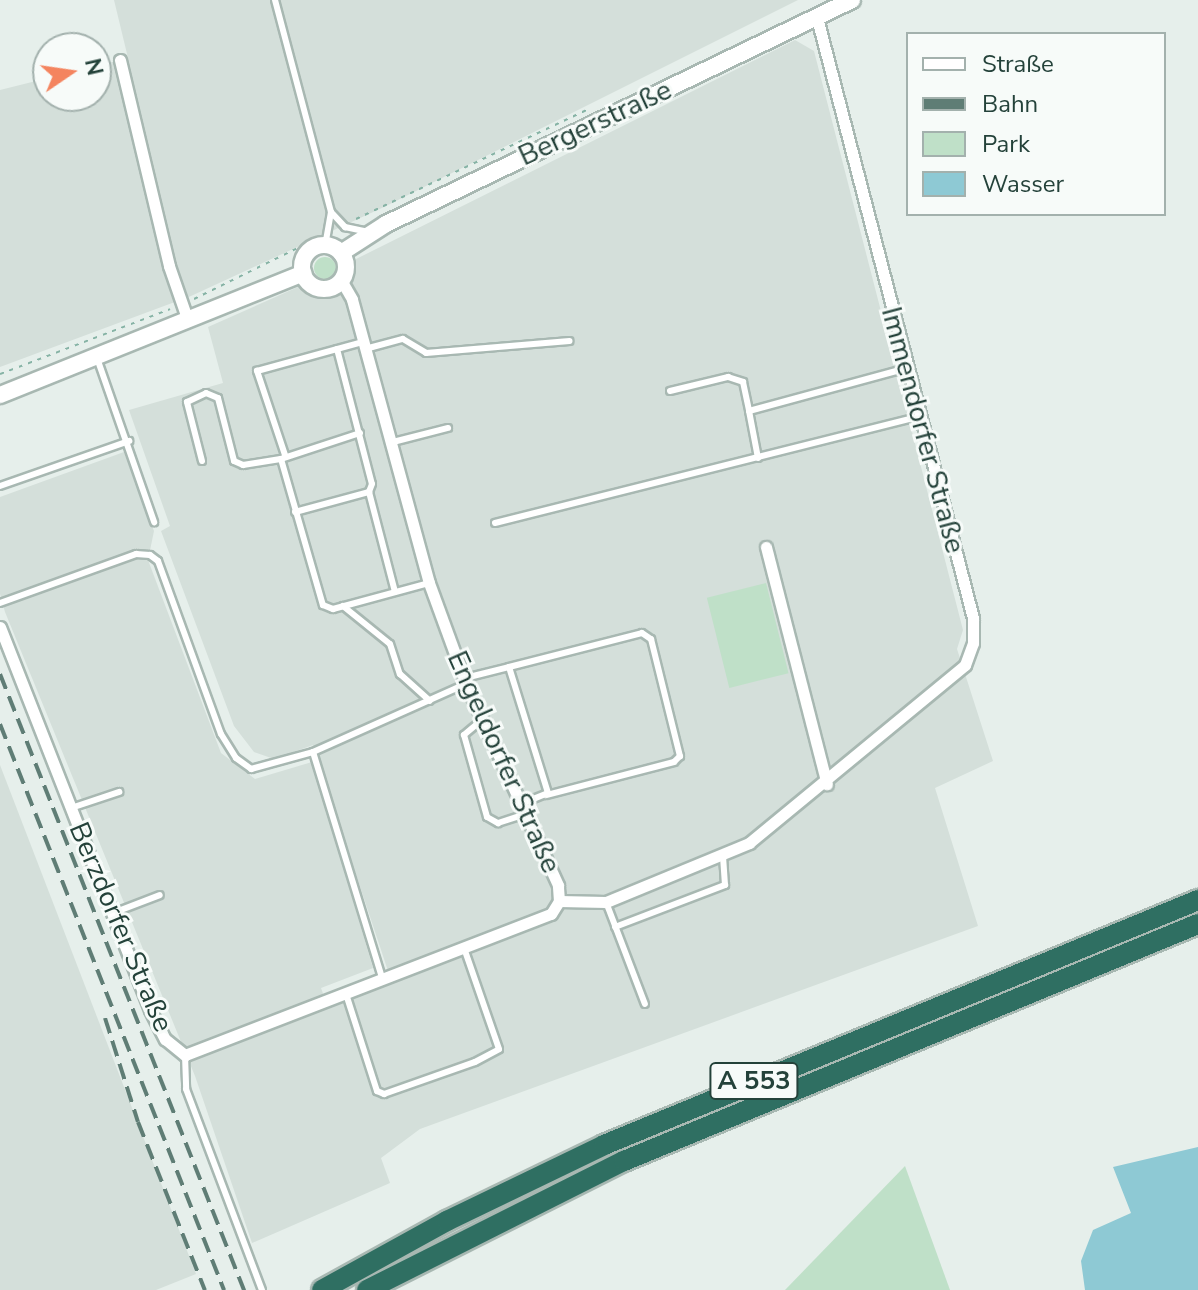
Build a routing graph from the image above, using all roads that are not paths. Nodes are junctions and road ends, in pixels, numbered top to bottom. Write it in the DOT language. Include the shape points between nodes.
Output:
graph roads {
  1 [pos="275,0"];
  2 [pos="852,0"];
  3 [pos="817,18"];
  4 [pos="120,60"];
  5 [pos="331,212"];
  6 [pos="371,232"];
  7 [pos="327,238"];
  8 [pos="341,253"];
  9 [pos="303,273"];
  10 [pos="341,280"];
  11 [pos="185,310"];
  12 [pos="570,341"];
  13 [pos="364,346"];
  14 [pos="337,349"];
  15 [pos="96,354"];
  16 [pos="907,368"];
  17 [pos="670,391"];
  18 [pos="0,395"];
  19 [pos="749,411"];
  20 [pos="920,416"];
  21 [pos="448,428"];
  22 [pos="360,433"];
  23 [pos="129,441"];
  24 [pos="389,443"];
  25 [pos="283,457"];
  26 [pos="758,458"];
  27 [pos="202,461"];
  28 [pos="0,486"];
  29 [pos="369,492"];
  30 [pos="295,512"];
  31 [pos="154,522"];
  32 [pos="495,523"];
  33 [pos="766,547"];
  34 [pos="429,583"];
  35 [pos="395,592"];
  36 [pos="0,603"];
  37 [pos="343,606"];
  38 [pos="0,627"];
  39 [pos="509,667"];
  40 [pos="466,681"];
  41 [pos="430,701"];
  42 [pos="483,719"];
  43 [pos="313,752"];
  44 [pos="827,784"];
  45 [pos="119,792"];
  46 [pos="546,795"];
  47 [pos="71,808"];
  48 [pos="523,809"];
  49 [pos="723,858"];
  50 [pos="160,895"];
  51 [pos="1198,900"];
  52 [pos="559,901"];
  53 [pos="606,902"];
  54 [pos="113,913"];
  55 [pos="1198,924"];
  56 [pos="615,927"];
  57 [pos="465,951"];
  58 [pos="383,981"];
  59 [pos="346,994"];
  60 [pos="645,1004"];
  61 [pos="185,1055"];
  62 [pos="262,1290"];
  63 [pos="322,1290"];
  64 [pos="367,1290"];
  1 -- 5 [label="lane"];
  2 -- 3 [label="street, Bergerstraße"];
  3 -- 6 [label="street, Bergerstraße"];
  3 -- 16 [label="street, Immendorfer Straße"];
  4 -- 11 [label="street"];
  5 -- 6 [label="lane" via="344,225"];
  5 -- 7 [label="lane"];
  6 -- 8 [label="street, Bergerstraße"];
  7 -- 8 [label="street"];
  7 -- 9 [label="street" via="310,250"];
  8 -- 10 [label="street" via="346,269"];
  9 -- 10 [label="street" via="320,288"];
  9 -- 11 [label="street"];
  10 -- 13 [label="street, Engeldorfer Straße" via="352,299"];
  11 -- 15 [label="street"];
  12 -- 13 [label="lane" via="426,353 403,339"];
  13 -- 14 [label="lane"];
  13 -- 24 [label="street, Engeldorfer Straße"];
  14 -- 22 [label="lane"];
  14 -- 25 [label="lane" via="257,371"];
  15 -- 18 [label="street"];
  15 -- 23 [label="lane"];
  16 -- 19 [label="lane"];
  16 -- 20 [label="street, Immendorfer Straße"];
  17 -- 19 [label="lane" via="728,377 743,382"];
  19 -- 26 [label="lane"];
  20 -- 26 [label="lane"];
  20 -- 44 [label="street, Immendorfer Straße" via="973,618 973,643 965,665"];
  21 -- 24 [label="lane"];
  22 -- 25 [label="lane"];
  22 -- 29 [label="lane" via="372,484"];
  23 -- 28 [label="lane"];
  23 -- 31 [label="lane"];
  24 -- 34 [label="street, Engeldorfer Straße"];
  25 -- 27 [label="lane" via="234,461 218,398 206,393 187,402"];
  25 -- 30 [label="lane"];
  26 -- 32 [label="lane"];
  29 -- 30 [label="lane"];
  29 -- 35 [label="lane"];
  30 -- 37 [label="lane" via="323,605"];
  33 -- 44 [label="street"];
  34 -- 35 [label="lane"];
  34 -- 40 [label="street, Engeldorfer Straße"];
  35 -- 37 [label="lane"];
  36 -- 43 [label="lane" via="136,554 150,555 158,561 221,734 236,758 251,769"];
  37 -- 41 [label="lane" via="390,644 400,674"];
  38 -- 47 [label="street, Berzdorfer Straße"];
  39 -- 40 [label="lane"];
  39 -- 46 [label="lane"];
  39 -- 46 [label="lane" via="642,633 651,639 680,756 674,762"];
  40 -- 41 [label="lane"];
  40 -- 42 [label="street, Engeldorfer Straße"];
  41 -- 43 [label="lane"];
  42 -- 48 [label="street, Engeldorfer Straße"];
  42 -- 48 [label="lane" via="464,735 487,817 498,823"];
  43 -- 58 [label="lane"];
  44 -- 49 [label="street, Immendorfer Straße"];
  45 -- 47 [label="lane"];
  46 -- 48 [label="lane"];
  47 -- 54 [label="street, Berzdorfer Straße"];
  48 -- 52 [label="street, Engeldorfer Straße" via="558,885"];
  49 -- 53 [label="street, Immendorfer Straße"];
  49 -- 56 [label="lane" via="725,885"];
  50 -- 54 [label="lane"];
  51 -- 63 [label="highway, A 553" via="616,1140 447,1221"];
  52 -- 53 [label="street, Immendorfer Straße" via="577,906"];
  52 -- 57 [label="street, Engeldorfer Straße" via="541,921"];
  53 -- 56 [label="lane"];
  54 -- 61 [label="street, Berzdorfer Straße" via="165,1039"];
  55 -- 64 [label="highway, A 553" via="624,1161"];
  56 -- 60 [label="lane"];
  57 -- 58 [label="street, Engeldorfer Straße"];
  57 -- 59 [label="lane" via="499,1049 475,1062 384,1094 377,1091"];
  58 -- 59 [label="street, Engeldorfer Straße"];
  59 -- 61 [label="street, Engeldorfer Straße"];
  61 -- 62 [label="lane, Berzdorfer Straße" via="186,1089"];
}
